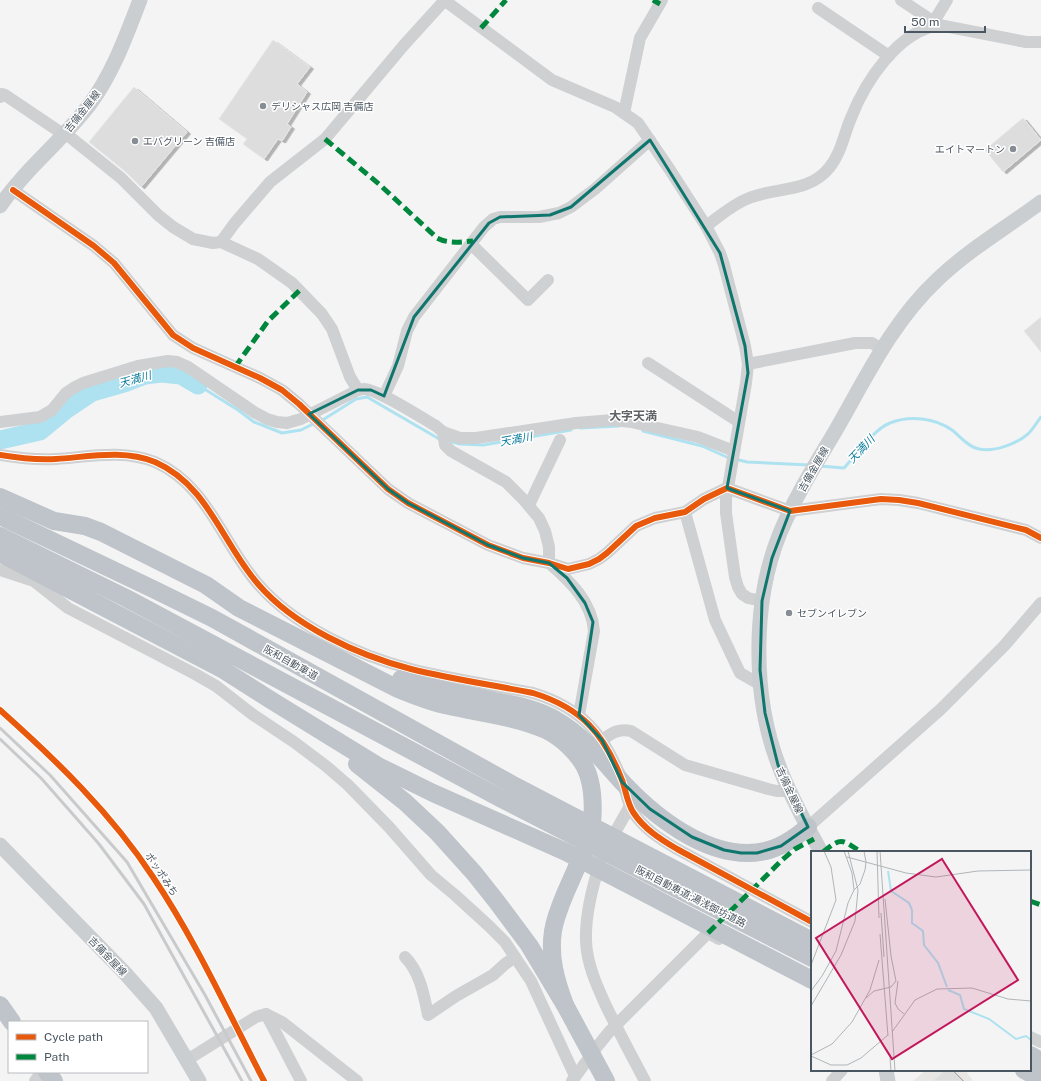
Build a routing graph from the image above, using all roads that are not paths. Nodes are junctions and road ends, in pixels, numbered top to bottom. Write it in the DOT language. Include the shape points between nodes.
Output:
graph roads {
  1 [pos="140,0"];
  2 [pos="444,0"];
  3 [pos="662,0"];
  4 [pos="901,0"];
  5 [pos="947,0"];
  6 [pos="818,8"];
  7 [pos="934,26"];
  8 [pos="1041,42"];
  9 [pos="889,56"];
  10 [pos="0,97"];
  11 [pos="624,113"];
  12 [pos="64,134"];
  13 [pos="650,140"];
  14 [pos="13,190"];
  15 [pos="1041,202"];
  16 [pos="0,206"];
  17 [pos="706,226"];
  18 [pos="221,242"];
  19 [pos="471,244"];
  20 [pos="548,280"];
  21 [pos="883,350"];
  22 [pos="648,362"];
  23 [pos="748,364"];
  24 [pos="358,390"];
  25 [pos="384,396"];
  26 [pos="310,416"];
  27 [pos="0,422"];
  28 [pos="739,422"];
  29 [pos="443,432"];
  30 [pos="560,440"];
  31 [pos="734,452"];
  32 [pos="0,455"];
  33 [pos="727,488"];
  34 [pos="0,497"];
  35 [pos="528,505"];
  36 [pos="790,511"];
  37 [pos="685,512"];
  38 [pos="0,516"];
  39 [pos="0,536"];
  40 [pos="1041,538"];
  41 [pos="0,553"];
  42 [pos="549,563"];
  43 [pos="0,570"];
  44 [pos="762,601"];
  45 [pos="1041,603"];
  46 [pos="311,645"];
  47 [pos="761,685"];
  48 [pos="274,702"];
  49 [pos="579,715"];
  50 [pos="595,742"];
  51 [pos="789,790"];
  52 [pos="630,806"];
  53 [pos="808,827"];
  54 [pos="571,835"];
  55 [pos="0,845"];
  56 [pos="820,851"];
  57 [pos="809,919"];
  58 [pos="811,941"];
  59 [pos="405,957"];
  60 [pos="515,957"];
  61 [pos="811,957"];
  62 [pos="811,979"];
  63 [pos="811,988"];
  64 [pos="565,1005"];
  65 [pos="0,1006"];
  66 [pos="266,1014"];
  67 [pos="11,1021"];
  68 [pos="616,1025"];
  69 [pos="1031,1037"];
  70 [pos="1041,1042"];
  71 [pos="596,1048"];
  72 [pos="1031,1056"];
  73 [pos="187,1060"];
  74 [pos="1041,1061"];
  75 [pos="586,1062"];
  76 [pos="841,1071"];
  77 [pos="886,1071"];
  78 [pos="1026,1071"];
  79 [pos="41,1073"];
  80 [pos="1041,1075"];
  81 [pos="573,1079"];
  82 [pos="1041,1079"];
  83 [pos="354,1080"];
  84 [pos="35,1081"];
  85 [pos="199,1081"];
  86 [pos="301,1081"];
  87 [pos="606,1081"];
  88 [pos="645,1081"];
  89 [pos="832,1081"];
  90 [pos="888,1081"];
  91 [pos="1034,1081"];
  1 -- 12 [label="main road, 吉備金屋線" via="105,82"];
  2 -- 11 [label="street" via="552,80"];
  2 -- 18 [label="street" via="325,139 270,182"];
  3 -- 11 [label="street" via="640,38"];
  4 -- 7 [label="street" via="928,18"];
  5 -- 7 [label="street"];
  6 -- 9 [label="street"];
  7 -- 8 [label="street" via="953,27 1026,42"];
  7 -- 9 [label="street" via="904,40"];
  9 -- 17 [label="street" via="859,99 836,156 824,174 790,190 766,193 744,200"];
  10 -- 12 [label="street" via="2,94 5,95"];
  11 -- 13 [label="street" via="638,122"];
  12 -- 14 [label="main road, 吉備金屋線"];
  12 -- 18 [label="street" via="121,178 169,223 193,239"];
  13 -- 17 [label="street"];
  13 -- 19 [label="street" via="571,207 559,213 539,217 493,219"];
  14 -- 16 [label="main road, 吉備金屋線"];
  14 -- 26 [label="street" via="94,246 114,263 173,335 193,348 276,386"];
  15 -- 21 [label="main road, 吉備金屋線" via="972,251 936,281 908,312"];
  17 -- 23 [label="street" via="724,265"];
  18 -- 24 [label="street" via="273,268 292,283 322,314 332,329 350,377"];
  19 -- 20 [label="street" via="528,300"];
  19 -- 25 [label="street" via="414,316 407,331 398,366"];
  21 -- 23 [label="street" via="872,343 855,343"];
  21 -- 36 [label="main road, 吉備金屋線"];
  22 -- 28 [label="street"];
  23 -- 28 [label="street"];
  24 -- 25 [label="street" via="371,390"];
  24 -- 26 [label="street"];
  25 -- 29 [label="street"];
  26 -- 27 [label="street" via="286,423 267,419 188,367 168,361 138,366 83,383 66,393 52,410 40,417"];
  26 -- 42 [label="street" via="388,489 408,503 488,545 523,558"];
  28 -- 31 [label="street"];
  29 -- 31 [label="street" via="460,438 476,438 613,420 698,437"];
  29 -- 35 [label="street" via="445,445 451,451 506,482"];
  30 -- 35 [label="street"];
  31 -- 33 [label="street"];
  32 -- 49 [label="street" via="43,459 117,455 154,462 179,476 197,494 258,584 300,621 340,642 388,662 433,674 533,693 555,701"];
  33 -- 36 [label="street"];
  33 -- 37 [label="street"];
  33 -- 44 [label="street" via="726,513 735,577 742,594"];
  34 -- 46 [label="highway" via="54,521 85,526 101,532 206,585 240,608"];
  35 -- 42 [label="street" via="539,518 545,531"];
  36 -- 40 [label="street" via="881,499 899,500 1026,530"];
  36 -- 44 [label="main road, 吉備金屋線" via="772,558"];
  37 -- 42 [label="street" via="655,518 636,526 608,553 589,564 568,569"];
  37 -- 47 [label="street" via="715,620 740,673"];
  38 -- 54 [label="highway, 阪和自動車道" via="212,618 456,754"];
  39 -- 54 [label="highway, 阪和自動車道" via="126,598"];
  41 -- 48 [label="highway" via="222,669"];
  42 -- 49 [label="street" via="577,590 593,622 594,631"];
  43 -- 60 [label="street" via="34,581 68,608 196,674 314,756 348,785 431,875 505,942"];
  44 -- 47 [label="main road, 吉備金屋線"];
  45 -- 53 [label="street" via="1004,646 941,709"];
  46 -- 50 [label="highway" via="419,685 538,712"];
  46 -- 64 [label="highway" via="420,698 546,730 573,750 582,762 591,786 592,824 558,911 552,937 554,969"];
  47 -- 51 [label="main road, 吉備金屋線" via="771,740"];
  48 -- 54 [label="highway" via="348,748 433,793"];
  48 -- 64 [label="highway" via="370,774 437,832 474,873 529,945"];
  49 -- 50 [label="street" via="591,727"];
  50 -- 51 [label="street" via="618,730 631,731 685,765 768,789"];
  50 -- 52 [label="street" via="622,781"];
  50 -- 53 [label="highway" via="641,801 670,824 709,845 741,853 756,853 781,846"];
  51 -- 53 [label="main road, 吉備金屋線"];
  52 -- 57 [label="street" via="643,824 661,840"];
  52 -- 68 [label="street" via="600,863 586,930 591,972"];
  53 -- 56 [label="main road, 吉備金屋線"];
  54 -- 58 [label="highway, 阪和自動車道;湯浅御坊道路"];
  54 -- 61 [label="highway, 阪和自動車道;湯浅御坊道路"];
  54 -- 62 [label="highway" via="768,957"];
  55 -- 73 [label="main road, 吉備金屋線" via="156,1008"];
  59 -- 60 [label="street" via="414,969 428,1015 493,975"];
  60 -- 81 [label="street" via="531,981"];
  63 -- 68 [label="street" via="708,933"];
  64 -- 87 [label="highway"];
  65 -- 67 [label="highway"];
  66 -- 73 [label="street" via="256,1017"];
  66 -- 83 [label="street" via="292,1029"];
  66 -- 86 [label="street"];
  68 -- 71 [label="street"];
  68 -- 88 [label="street"];
  69 -- 70 [label="street"];
  72 -- 74 [label="highway"];
  73 -- 85 [label="main road, 吉備金屋線"];
  75 -- 81 [label="street"];
  76 -- 89 [label="street"];
  77 -- 90 [label="main road"];
  78 -- 82 [label="highway"];
  79 -- 84 [label="street"];
  80 -- 91 [label="street"];
}
